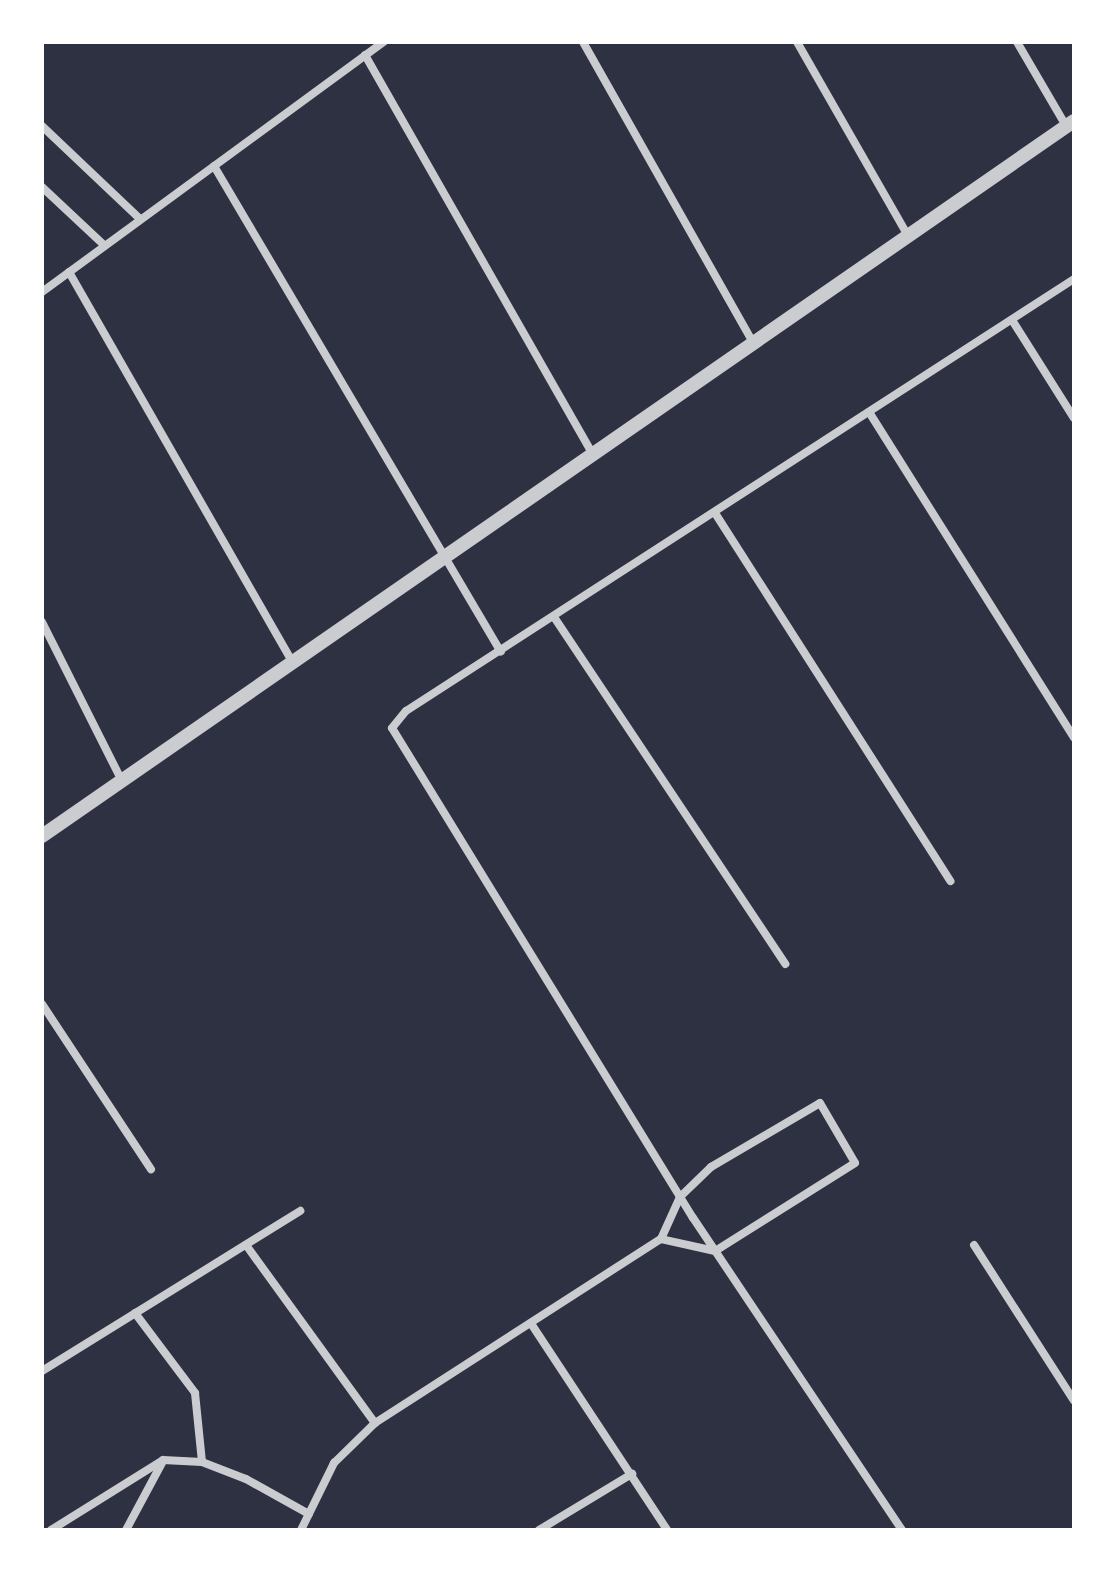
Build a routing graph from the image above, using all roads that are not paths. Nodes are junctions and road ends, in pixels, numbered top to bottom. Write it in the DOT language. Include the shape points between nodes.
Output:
graph roads {
  1 [pos="384,42"];
  2 [pos="583,42"];
  3 [pos="797,42"];
  4 [pos="1017,42"];
  5 [pos="365,55"];
  6 [pos="1070,124"];
  7 [pos="42,126"];
  8 [pos="214,166"];
  9 [pos="42,187"];
  10 [pos="140,219"];
  11 [pos="908,236"];
  12 [pos="104,245"];
  13 [pos="69,272"];
  14 [pos="1074,279"];
  15 [pos="42,292"];
  16 [pos="1012,320"];
  17 [pos="753,343"];
  18 [pos="869,412"];
  19 [pos="1074,418"];
  20 [pos="593,454"];
  21 [pos="715,513"];
  22 [pos="442,559"];
  23 [pos="554,617"];
  24 [pos="42,622"];
  25 [pos="501,652"];
  26 [pos="293,663"];
  27 [pos="1074,738"];
  28 [pos="122,781"];
  29 [pos="42,836"];
  30 [pos="950,881"];
  31 [pos="785,964"];
  32 [pos="42,1004"];
  33 [pos="151,1169"];
  34 [pos="680,1197"];
  35 [pos="300,1211"];
  36 [pos="661,1239"];
  37 [pos="246,1245"];
  38 [pos="974,1245"];
  39 [pos="715,1251"];
  40 [pos="135,1313"];
  41 [pos="532,1325"];
  42 [pos="42,1371"];
  43 [pos="1074,1401"];
  44 [pos="375,1423"];
  45 [pos="163,1460"];
  46 [pos="202,1462"];
  47 [pos="632,1474"];
  48 [pos="309,1514"];
  49 [pos="51,1530"];
  50 [pos="126,1530"];
  51 [pos="301,1530"];
  52 [pos="539,1530"];
  53 [pos="667,1530"];
  54 [pos="902,1530"];
  1 -- 5 [label="street"];
  2 -- 17 [label="street"];
  3 -- 11 [label="street"];
  4 -- 6 [label="street"];
  5 -- 8 [label="street"];
  5 -- 20 [label="street"];
  6 -- 11 [label="street"];
  7 -- 10 [label="street"];
  8 -- 10 [label="street"];
  8 -- 22 [label="street"];
  9 -- 12 [label="street"];
  10 -- 12 [label="street"];
  11 -- 17 [label="street"];
  12 -- 13 [label="street"];
  13 -- 15 [label="street"];
  13 -- 26 [label="street"];
  14 -- 16 [label="street"];
  16 -- 18 [label="street"];
  16 -- 19 [label="street"];
  17 -- 20 [label="street"];
  18 -- 21 [label="street"];
  18 -- 27 [label="street"];
  20 -- 22 [label="street"];
  21 -- 23 [label="street"];
  21 -- 30 [label="street"];
  22 -- 25 [label="street"];
  22 -- 26 [label="street"];
  23 -- 25 [label="street"];
  23 -- 31 [label="street"];
  24 -- 28 [label="street"];
  25 -- 34 [label="street" via="406,711 392,728"];
  26 -- 28 [label="street"];
  28 -- 29 [label="street"];
  32 -- 33 [label="street"];
  34 -- 36 [label="street"];
  34 -- 39 [label="street"];
  34 -- 39 [label="street" via="711,1167 820,1103 855,1163"];
  35 -- 37 [label="street"];
  36 -- 39 [label="street"];
  36 -- 41 [label="street"];
  37 -- 40 [label="street"];
  37 -- 44 [label="street"];
  38 -- 43 [label="street"];
  39 -- 54 [label="street"];
  40 -- 42 [label="street"];
  40 -- 46 [label="street" via="195,1393"];
  41 -- 44 [label="street"];
  41 -- 47 [label="street"];
  44 -- 48 [label="street" via="334,1463"];
  45 -- 46 [label="street"];
  45 -- 49 [label="street"];
  45 -- 50 [label="street"];
  46 -- 48 [label="street"];
  47 -- 52 [label="street"];
  47 -- 53 [label="street"];
  48 -- 51 [label="street"];
}
